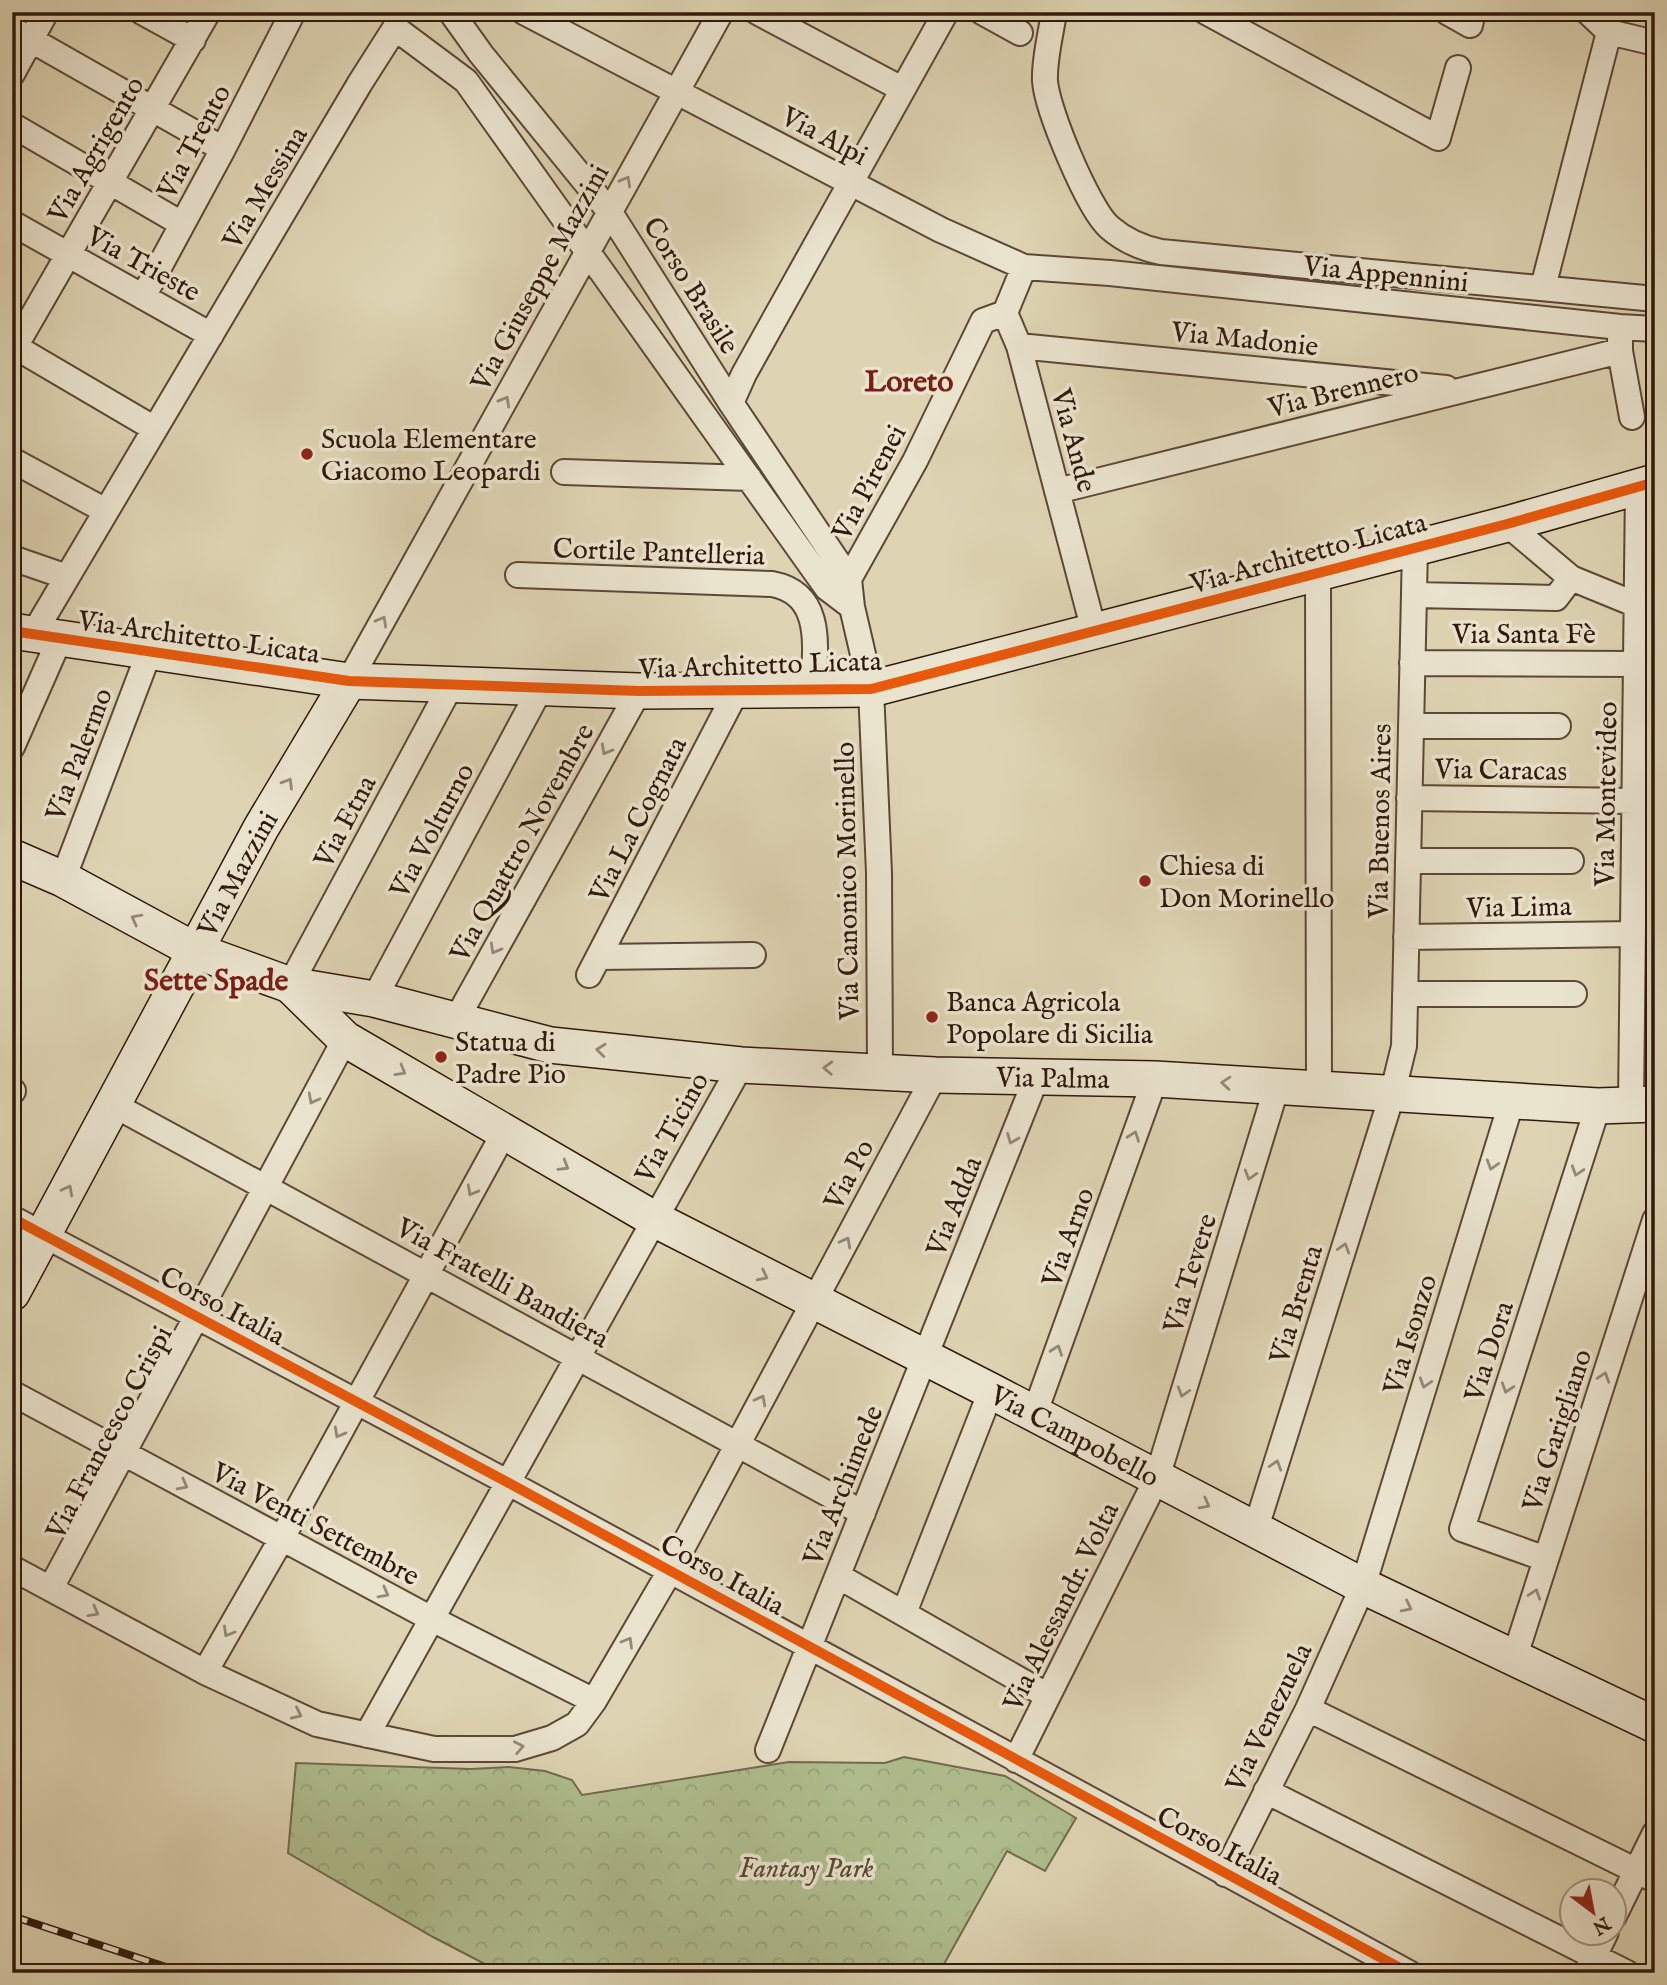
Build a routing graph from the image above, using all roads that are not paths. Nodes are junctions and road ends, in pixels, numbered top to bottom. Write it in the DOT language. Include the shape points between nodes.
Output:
graph roads {
  1 [pos="46,12"];
  2 [pos="142,12"];
  3 [pos="208,12"];
  4 [pos="293,12"];
  5 [pos="451,12"];
  6 [pos="524,12"];
  7 [pos="721,12"];
  8 [pos="757,12"];
  9 [pos="946,12"];
  10 [pos="982,12"];
  11 [pos="1054,12"];
  12 [pos="1206,12"];
  13 [pos="1447,12"];
  14 [pos="1473,12"];
  15 [pos="1588,12"];
  16 [pos="1609,32"];
  17 [pos="1020,33"];
  18 [pos="22,35"];
  19 [pos="193,40"];
  20 [pos="1655,43"];
  21 [pos="1458,68"];
  22 [pos="12,74"];
  23 [pos="902,89"];
  24 [pos="676,91"];
  25 [pos="153,108"];
  26 [pos="12,125"];
  27 [pos="223,149"];
  28 [pos="850,182"];
  29 [pos="110,183"];
  30 [pos="609,211"];
  31 [pos="12,223"];
  32 [pos="182,224"];
  33 [pos="588,251"];
  34 [pos="69,255"];
  35 [pos="1024,267"];
  36 [pos="1110,273"];
  37 [pos="1543,287"];
  38 [pos="143,297"];
  39 [pos="1655,299"];
  40 [pos="1005,313"];
  41 [pos="1655,329"];
  42 [pos="211,335"];
  43 [pos="1620,339"];
  44 [pos="1019,346"];
  45 [pos="13,348"];
  46 [pos="1464,390"];
  47 [pos="731,403"];
  48 [pos="1632,417"];
  49 [pos="155,429"];
  50 [pos="12,460"];
  51 [pos="564,472"];
  52 [pos="749,478"];
  53 [pos="1647,484"];
  54 [pos="1057,491"];
  55 [pos="106,511"];
  56 [pos="1507,524"];
  57 [pos="1415,548"];
  58 [pos="12,558"];
  59 [pos="1318,574"];
  60 [pos="518,575"];
  61 [pos="67,577"];
  62 [pos="1571,578"];
  63 [pos="849,579"];
  64 [pos="1414,596"];
  65 [pos="1637,605"];
  66 [pos="852,607"];
  67 [pos="1094,631"];
  68 [pos="35,634"];
  69 [pos="150,649"];
  70 [pos="1412,663"];
  71 [pos="1636,664"];
  72 [pos="349,681"];
  73 [pos="451,685"];
  74 [pos="540,689"];
  75 [pos="871,689"];
  76 [pos="813,690"];
  77 [pos="639,691"];
  78 [pos="737,691"];
  79 [pos="1411,726"];
  80 [pos="1558,726"];
  81 [pos="12,747"];
  82 [pos="1409,798"];
  83 [pos="1634,801"];
  84 [pos="12,857"];
  85 [pos="1408,861"];
  86 [pos="1571,861"];
  87 [pos="63,879"];
  88 [pos="1633,934"];
  89 [pos="1406,937"];
  90 [pos="196,951"];
  91 [pos="753,955"];
  92 [pos="290,985"];
  93 [pos="1405,994"];
  94 [pos="1574,994"];
  95 [pos="374,999"];
  96 [pos="455,1022"];
  97 [pos="345,1039"];
  98 [pos="741,1065"];
  99 [pos="880,1070"];
  100 [pos="935,1075"];
  101 [pos="1037,1076"];
  102 [pos="1155,1079"];
  103 [pos="1277,1086"];
  104 [pos="1319,1089"];
  105 [pos="1392,1095"];
  106 [pos="1512,1100"];
  107 [pos="1628,1104"];
  108 [pos="114,1105"];
  109 [pos="505,1131"];
  110 [pos="266,1186"];
  111 [pos="12,1218"];
  112 [pos="654,1219"];
  113 [pos="1655,1220"];
  114 [pos="43,1236"];
  115 [pos="426,1274"];
  116 [pos="12,1293"];
  117 [pos="814,1302"];
  118 [pos="197,1315"];
  119 [pos="576,1356"];
  120 [pos="924,1358"];
  121 [pos="991,1391"];
  122 [pos="12,1393"];
  123 [pos="356,1402"];
  124 [pos="1034,1415"];
  125 [pos="738,1444"];
  126 [pos="123,1453"];
  127 [pos="1157,1478"];
  128 [pos="506,1482"];
  129 [pos="863,1513"];
  130 [pos="1255,1531"];
  131 [pos="282,1538"];
  132 [pos="1546,1559"];
  133 [pos="12,1568"];
  134 [pos="670,1571"];
  135 [pos="838,1576"];
  136 [pos="1363,1586"];
  137 [pos="51,1588"];
  138 [pos="904,1613"];
  139 [pos="430,1618"];
  140 [pos="809,1648"];
  141 [pos="1514,1659"];
  142 [pos="205,1672"];
  143 [pos="1048,1696"];
  144 [pos="594,1701"];
  145 [pos="1308,1709"];
  146 [pos="1655,1725"];
  147 [pos="367,1735"];
  148 [pos="768,1750"];
  149 [pos="1016,1760"];
  150 [pos="1266,1791"];
  151 [pos="1655,1833"];
  152 [pos="1224,1874"];
  153 [pos="1646,1875"];
  154 [pos="1628,1899"];
  155 [pos="1600,1946"];
  156 [pos="1590,1965"];
  157 [pos="1409,1973"];
  158 [pos="1627,1973"];
  1 -- 18 [label="street"];
  2 -- 19 [label="street"];
  3 -- 19 [label="street, Via Agrigento"];
  4 -- 27 [label="street, Via Trento"];
  5 -- 30 [label="street, Corso Brasile"];
  6 -- 24 [label="street, Via Alpi"];
  7 -- 24 [label="street, Via Giuseppe Mazzini"];
  8 -- 23 [label="street"];
  9 -- 23 [label="street"];
  10 -- 17 [label="street"];
  11 -- 37 [label="street, Via Appennini" via="1045,80 1054,122 1092,202 1107,225 1128,241 1161,252"];
  12 -- 21 [label="street" via="1438,138"];
  13 -- 14 [label="street" via="1470,24"];
  15 -- 16 [label="street"];
  16 -- 20 [label="street"];
  16 -- 37 [label="street"];
  18 -- 22 [label="street"];
  18 -- 25 [label="street"];
  19 -- 25 [label="street, Via Agrigento"];
  23 -- 28 [label="street"];
  24 -- 28 [label="street, Via Alpi"];
  30 -- 24 [label="street, Via Giuseppe Mazzini, one-way"];
  25 -- 27 [label="street"];
  25 -- 29 [label="street, Via Agrigento"];
  26 -- 29 [label="street"];
  27 -- 32 [label="street, Via Trento"];
  28 -- 35 [label="street, Via Alpi"];
  28 -- 47 [label="street"];
  29 -- 32 [label="street"];
  29 -- 34 [label="street, Via Agrigento"];
  30 -- 33 [label="street, Via Giuseppe Mazzini"];
  30 -- 47 [label="street, Corso Brasile"];
  31 -- 34 [label="street, Via Trieste"];
  32 -- 38 [label="street, Via Trento"];
  33 -- 42 [label="street, Via Messina" via="466,81 395,28"];
  33 -- 52 [label="street"];
  72 -- 33 [label="street, Via Giuseppe Mazzini, one-way"];
  34 -- 38 [label="street, Via Trieste"];
  34 -- 45 [label="street, Via Agrigento"];
  35 -- 36 [label="street, Via Alpi"];
  35 -- 40 [label="street"];
  36 -- 43 [label="street, Via Appennini"];
  37 -- 39 [label="street, Via Appennini"];
  38 -- 42 [label="street, Via Trieste"];
  40 -- 44 [label="street, Via Ande"];
  40 -- 63 [label="street, Via Pirenei" via="983,321 915,461"];
  41 -- 43 [label="street, Via Appennini"];
  42 -- 49 [label="street, Via Messina"];
  43 -- 46 [label="street, Via Brennero"];
  43 -- 48 [label="street"];
  44 -- 46 [label="street, Via Madonie"];
  44 -- 54 [label="street, Via Ande"];
  45 -- 49 [label="street"];
  46 -- 54 [label="street, Via Brennero"];
  47 -- 63 [label="street, Corso Brasile"];
  49 -- 55 [label="street, Via Messina"];
  50 -- 55 [label="street"];
  51 -- 52 [label="street"];
  52 -- 66 [label="street" via="827,588"];
  53 -- 56 [label="main road, Via Architetto Licata"];
  53 -- 65 [label="street, Via Montevideo"];
  54 -- 67 [label="street, Via Ande"];
  55 -- 61 [label="street, Via Messina"];
  56 -- 57 [label="main road, Via Architetto Licata"];
  56 -- 62 [label="street"];
  57 -- 59 [label="main road, Via Architetto Licata"];
  57 -- 64 [label="street, Via Buenos Aires"];
  58 -- 61 [label="street"];
  59 -- 67 [label="main road, Via Architetto Licata"];
  59 -- 104 [label="street"];
  60 -- 76 [label="street, Cortile Pantelleria" via="785,586 796,593 813,622"];
  61 -- 68 [label="street, Via Messina"];
  62 -- 64 [label="street" via="1556,598"];
  62 -- 65 [label="street"];
  63 -- 66 [label="street, Corso Brasile"];
  64 -- 70 [label="street, Via Buenos Aires"];
  65 -- 71 [label="street, Via Montevideo"];
  66 -- 75 [label="street, Corso Brasile"];
  67 -- 75 [label="main road, Via Architetto Licata"];
  68 -- 69 [label="main road, Via Architetto Licata"];
  68 -- 81 [label="street, Via Messina"];
  69 -- 72 [label="main road, Via Architetto Licata"];
  69 -- 87 [label="street, Via Palermo"];
  70 -- 71 [label="street, Via Santa Fè"];
  70 -- 79 [label="street, Via Buenos Aires"];
  71 -- 83 [label="street, Via Montevideo"];
  72 -- 73 [label="main road, Via Architetto Licata"];
  90 -- 72 [label="main road, Via Mazzini, one-way" via="261,828"];
  73 -- 74 [label="main road, Via Architetto Licata"];
  73 -- 92 [label="street, Via Etna"];
  74 -- 77 [label="main road, Via Architetto Licata"];
  74 -- 95 [label="street, Via Volturno"];
  75 -- 76 [label="main road, Via Architetto Licata"];
  75 -- 99 [label="street, Via Canonico Morinello" via="879,873"];
  76 -- 78 [label="main road, Via Architetto Licata"];
  77 -- 78 [label="main road, Via Architetto Licata"];
  77 -- 96 [label="street, Via Quattro Novembre, one-way"];
  78 -- 91 [label="street, Via La Cognata" via="594,966"];
  79 -- 80 [label="street"];
  79 -- 82 [label="street, Via Buenos Aires"];
  82 -- 83 [label="street, Via Caracas"];
  82 -- 85 [label="street, Via Buenos Aires"];
  83 -- 88 [label="street, Via Montevideo"];
  84 -- 87 [label="main road"];
  85 -- 86 [label="street"];
  85 -- 89 [label="street, Via Buenos Aires"];
  90 -- 87 [label="main road, one-way"];
  88 -- 89 [label="street, Via Lima"];
  88 -- 107 [label="street, Via Montevideo"];
  89 -- 93 [label="street, Via Buenos Aires"];
  90 -- 92 [label="main road"];
  90 -- 108 [label="main road, Via Mazzini"];
  92 -- 95 [label="main road, Via Palma"];
  92 -- 97 [label="main road, Via Campobello"];
  93 -- 94 [label="street"];
  93 -- 105 [label="street, Via Buenos Aires" via="1404,1046"];
  95 -- 96 [label="main road, Via Palma"];
  98 -- 96 [label="main road, Via Palma, one-way" via="550,1045"];
  97 -- 109 [label="main road, Via Campobello, one-way"];
  97 -- 110 [label="street, Via Francesco Crispi, one-way"];
  99 -- 98 [label="main road, Via Palma, one-way"];
  98 -- 112 [label="street, Via Ticino"];
  99 -- 100 [label="main road, Via Palma"];
  100 -- 101 [label="main road, Via Palma"];
  117 -- 100 [label="street, Via Po, one-way"];
  101 -- 102 [label="main road, Via Palma"];
  101 -- 120 [label="street, Via Adda, one-way"];
  103 -- 102 [label="main road, Via Palma, one-way"];
  124 -- 102 [label="street, Via Arno, one-way"];
  103 -- 104 [label="main road, Via Palma"];
  103 -- 127 [label="street, Via Tevere, one-way"];
  104 -- 105 [label="main road, Via Palma"];
  105 -- 106 [label="main road, Via Palma"];
  130 -- 105 [label="street, Via Brenta, one-way"];
  106 -- 107 [label="main road, Via Palma"];
  106 -- 136 [label="street, Via Isonzo, one-way"];
  107 -- 132 [label="street, Via Dora, one-way" via="1462,1529"];
  108 -- 110 [label="street, Via Fratelli Bandiera"];
  114 -- 108 [label="main road, Via Mazzini, one-way"];
  109 -- 112 [label="main road, Via Campobello, one-way"];
  109 -- 115 [label="street, one-way"];
  110 -- 115 [label="street, Via Fratelli Bandiera"];
  110 -- 118 [label="street, Via Francesco Crispi"];
  111 -- 114 [label="street, Corso Italia"];
  112 -- 117 [label="main road, Via Campobello, one-way"];
  112 -- 119 [label="street, Via Ticino"];
  132 -- 113 [label="street, Via Garigliano, one-way"];
  114 -- 116 [label="main road, Via Mazzini"];
  114 -- 118 [label="street, Corso Italia"];
  115 -- 119 [label="street, Via Fratelli Bandiera"];
  115 -- 123 [label="street"];
  117 -- 120 [label="main road, Via Campobello"];
  125 -- 117 [label="street, Via Po, one-way"];
  118 -- 123 [label="street, Corso Italia"];
  118 -- 126 [label="street, Via Francesco Crispi"];
  119 -- 125 [label="street, Via Fratelli Bandiera"];
  119 -- 128 [label="street, Via Ticino"];
  120 -- 121 [label="main road, Via Campobello"];
  120 -- 129 [label="street, Via Archimede"];
  121 -- 124 [label="main road, Via Campobello"];
  121 -- 138 [label="street"];
  122 -- 126 [label="street, Via Venti Settembre"];
  123 -- 128 [label="street, Corso Italia"];
  123 -- 131 [label="street, one-way"];
  124 -- 127 [label="main road, Via Campobello"];
  125 -- 129 [label="street, Via Fratelli Bandiera"];
  125 -- 134 [label="street, Via Po"];
  126 -- 131 [label="street, Via Venti Settembre, one-way"];
  126 -- 137 [label="street, Via Francesco Crispi"];
  127 -- 130 [label="main road, Via Campobello, one-way"];
  127 -- 143 [label="street, Via Alessandr. Volta"];
  128 -- 134 [label="street, Corso Italia"];
  128 -- 139 [label="street, Via Ticino"];
  129 -- 135 [label="street, Via Archimede"];
  130 -- 136 [label="main road, Via Campobello"];
  131 -- 139 [label="street, Via Venti Settembre, one-way"];
  131 -- 142 [label="street, one-way"];
  141 -- 132 [label="street, Via Garigliano, one-way"];
  133 -- 137 [label="street, Via Po"];
  134 -- 140 [label="street, Corso Italia"];
  144 -- 134 [label="street, Via Po, one-way"];
  135 -- 138 [label="street"];
  135 -- 140 [label="street, Via Archimede"];
  136 -- 141 [label="main road, Via Campobello, one-way"];
  136 -- 145 [label="street, Via Venezuela"];
  137 -- 142 [label="street, Via Po, one-way"];
  138 -- 143 [label="street"];
  139 -- 144 [label="street, Via Venti Settembre"];
  139 -- 147 [label="street, Via Ticino"];
  140 -- 148 [label="street, Via Archimede"];
  140 -- 149 [label="street, Corso Italia"];
  141 -- 146 [label="main road, Via Campobello"];
  142 -- 147 [label="street, Via Po, one-way" via="317,1724"];
  143 -- 149 [label="street, Via Alessandr. Volta"];
  147 -- 144 [label="street, Via Po, one-way" via="434,1749 514,1749 552,1738 577,1724"];
  145 -- 150 [label="street, Via Venezuela"];
  145 -- 153 [label="street"];
  149 -- 152 [label="street, Corso Italia"];
  150 -- 152 [label="street, Via Venezuela"];
  150 -- 156 [label="street"];
  151 -- 153 [label="street"];
  152 -- 157 [label="street, Corso Italia"];
  153 -- 154 [label="street"];
  155 -- 156 [label="street"];
  156 -- 158 [label="street"];
}
